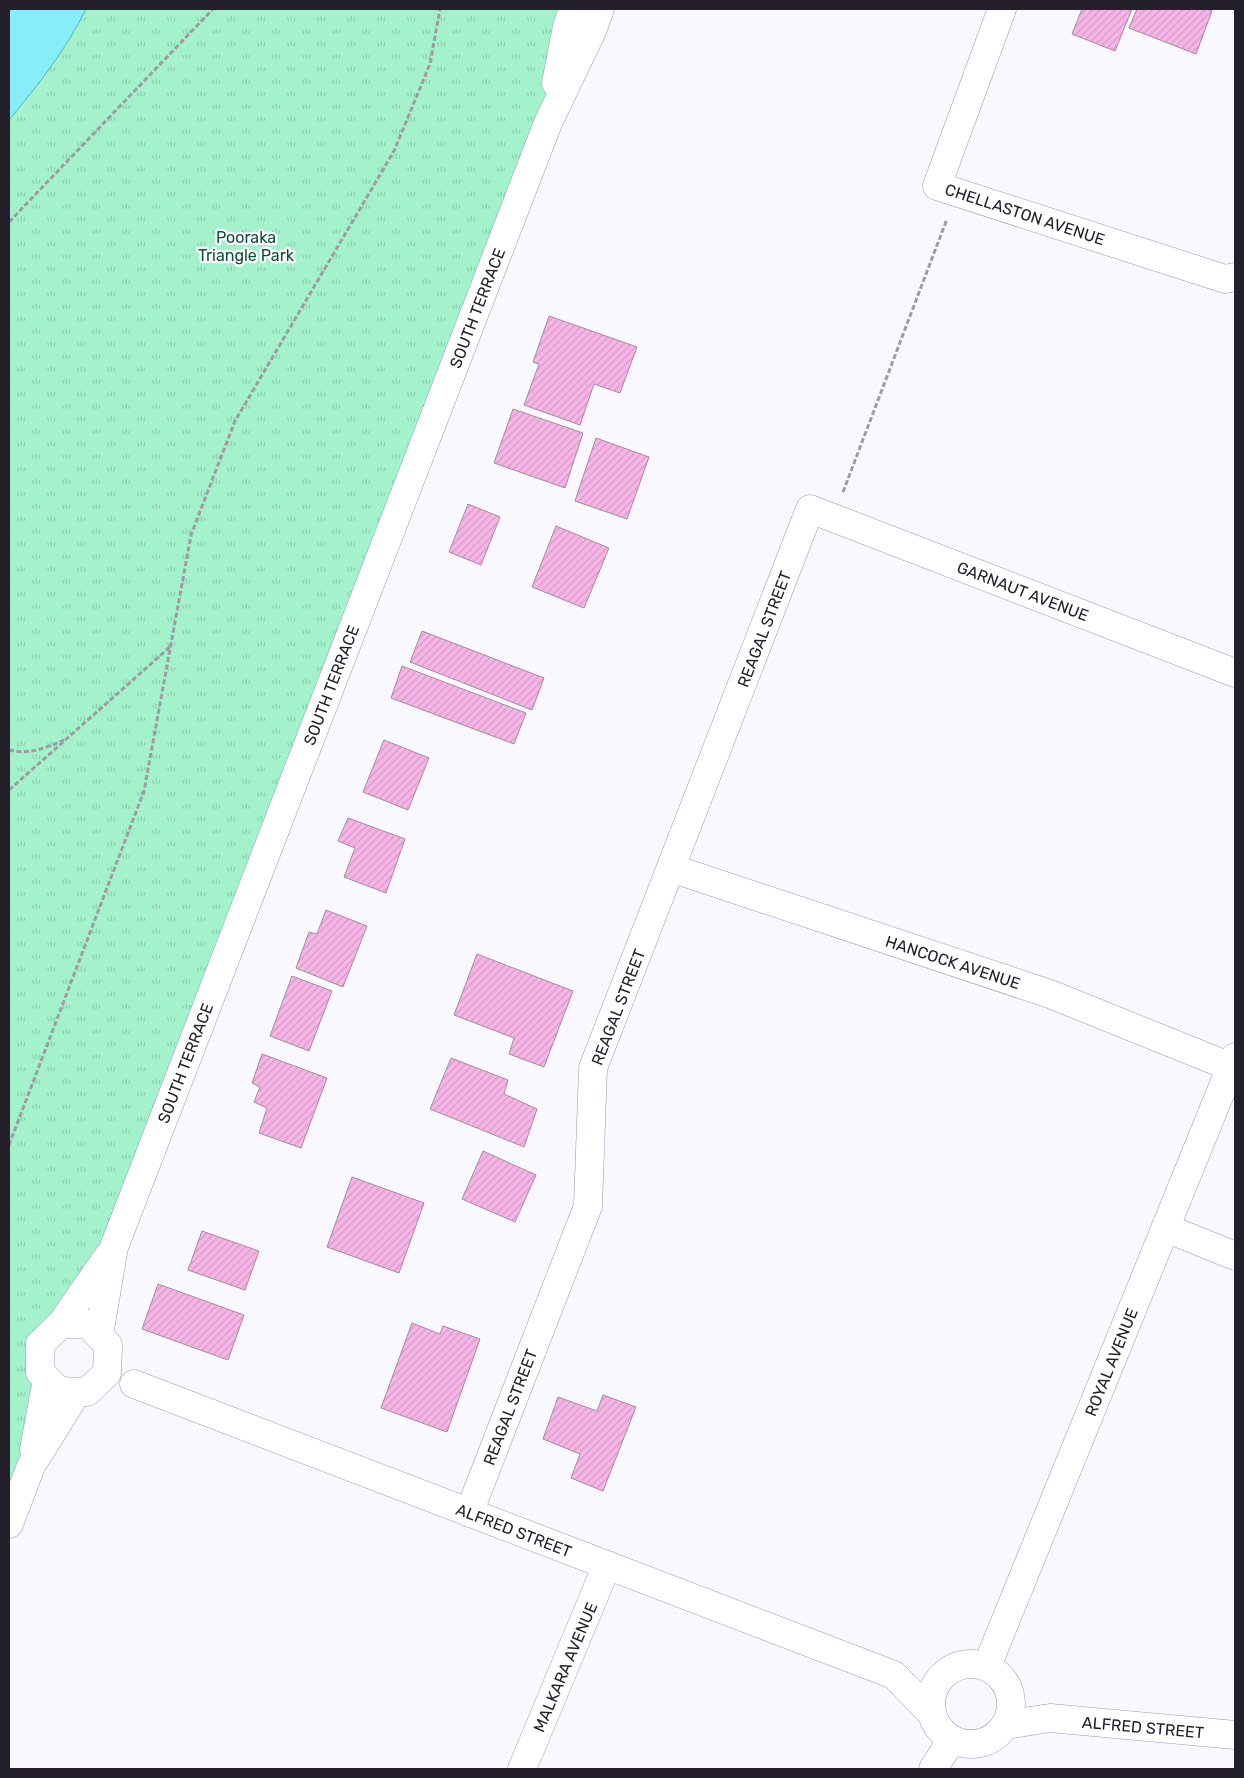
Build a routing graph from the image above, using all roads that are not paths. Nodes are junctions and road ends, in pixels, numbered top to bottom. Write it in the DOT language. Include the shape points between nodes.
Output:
graph roads {
  1 [pos="572,9"];
  2 [pos="600,9"];
  3 [pos="1002,9"];
  4 [pos="548,123"];
  5 [pos="1235,277"];
  6 [pos="822,514"];
  7 [pos="1235,673"];
  8 [pos="671,868"];
  9 [pos="1233,1062"];
  10 [pos="1166,1228"];
  11 [pos="114,1247"];
  12 [pos="1235,1256"];
  13 [pos="60,1324"];
  14 [pos="103,1345"];
  15 [pos="47,1379"];
  16 [pos="134,1384"];
  17 [pos="87,1387"];
  18 [pos="31,1466"];
  19 [pos="469,1513"];
  20 [pos="9,1524"];
  21 [pos="607,1565"];
  22 [pos="987,1666"];
  23 [pos="947,1671"];
  24 [pos="894,1676"];
  25 [pos="1009,1694"];
  26 [pos="931,1713"];
  27 [pos="1050,1718"];
  28 [pos="1005,1725"];
  29 [pos="1235,1735"];
  30 [pos="952,1739"];
  31 [pos="522,1769"];
  32 [pos="933,1769"];
  1 -- 4 [label="street, SOUTH TERRACE"];
  2 -- 4 [label="street, SOUTH TERRACE"];
  3 -- 5 [label="street, CHELLASTON AVENUE" via="937,186 1225,279"];
  4 -- 11 [label="street, SOUTH TERRACE"];
  6 -- 7 [label="street, GARNAUT AVENUE"];
  6 -- 8 [label="street, REAGAL STREET"];
  8 -- 9 [label="street, HANCOCK AVENUE" via="1050,994"];
  8 -- 19 [label="street, REAGAL STREET" via="593,1068 588,1206"];
  9 -- 10 [label="street, ROYAL AVENUE"];
  10 -- 12 [label="street"];
  10 -- 22 [label="street, ROYAL AVENUE"];
  11 -- 13 [label="street, SOUTH TERRACE"];
  11 -- 14 [label="street, SOUTH TERRACE"];
  13 -- 14 [label="street" via="88,1324"];
  13 -- 15 [label="street" via="40,1344 40,1372"];
  14 -- 16 [label="street, ALFRED STREET"];
  14 -- 17 [label="street" via="107,1373"];
  15 -- 17 [label="street" via="59,1391"];
  15 -- 18 [label="street"];
  16 -- 17 [label="street, ALFRED STREET"];
  16 -- 19 [label="street, ALFRED STREET"];
  17 -- 18 [label="street"];
  18 -- 20 [label="street"];
  19 -- 21 [label="street, ALFRED STREET"];
  21 -- 24 [label="street, ALFRED STREET"];
  21 -- 31 [label="street, MALKARA AVENUE"];
  22 -- 23 [label="street" via="965,1664"];
  22 -- 25 [label="street" via="1001,1678"];
  23 -- 24 [label="street, ALFRED STREET"];
  23 -- 26 [label="street" via="939,1678 933,1691"];
  24 -- 26 [label="street, ALFRED STREET"];
  25 -- 27 [label="street, ALFRED STREET"];
  25 -- 28 [label="street" via="1010,1712"];
  26 -- 30 [label="street" via="939,1729"];
  27 -- 28 [label="street, ALFRED STREET"];
  27 -- 29 [label="street, ALFRED STREET"];
  28 -- 30 [label="street" via="985,1742 973,1744"];
  30 -- 32 [label="street"];
}
